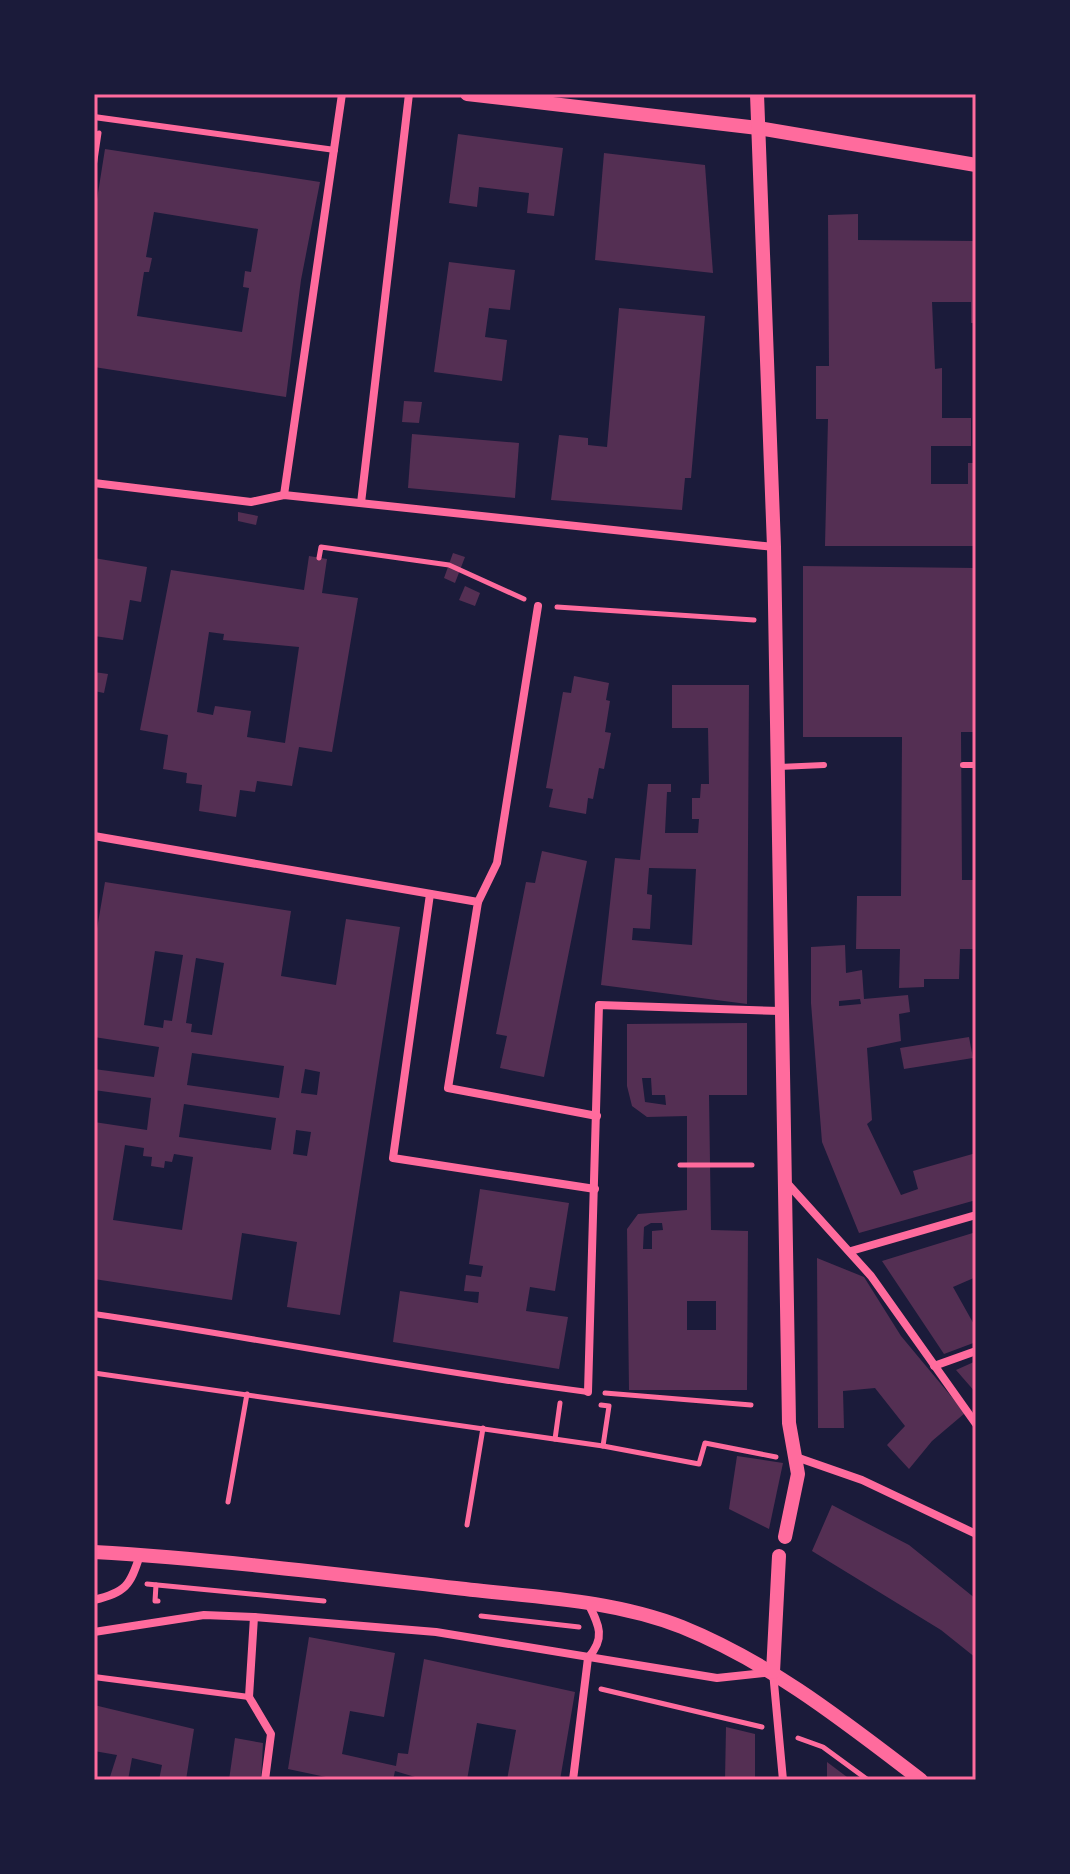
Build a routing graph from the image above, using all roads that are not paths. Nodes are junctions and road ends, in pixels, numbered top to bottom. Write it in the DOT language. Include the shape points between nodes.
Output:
graph roads {
  1 [pos="342,94"];
  2 [pos="409,94"];
  3 [pos="467,94"];
  4 [pos="757,94"];
  5 [pos="94,117"];
  6 [pos="758,128"];
  7 [pos="335,150"];
  8 [pos="976,165"];
  9 [pos="94,483"];
  10 [pos="284,495"];
  11 [pos="361,503"];
  12 [pos="774,547"];
  13 [pos="538,606"];
  14 [pos="824,765"];
  15 [pos="963,765"];
  16 [pos="976,765"];
  17 [pos="779,767"];
  18 [pos="94,836"];
  19 [pos="430,894"];
  20 [pos="478,902"];
  21 [pos="780,1011"];
  22 [pos="597,1116"];
  23 [pos="783,1179"];
  24 [pos="595,1189"];
  25 [pos="976,1215"];
  26 [pos="851,1251"];
  27 [pos="94,1314"];
  28 [pos="976,1351"];
  29 [pos="934,1366"];
  30 [pos="588,1392"];
  31 [pos="976,1424"];
  32 [pos="792,1459"];
  33 [pos="976,1534"];
  34 [pos="785,1537"];
  35 [pos="94,1552"];
  36 [pos="140,1555"];
  37 [pos="779,1556"];
  38 [pos="94,1600"];
  39 [pos="588,1603"];
  40 [pos="254,1617"];
  41 [pos="94,1632"];
  42 [pos="588,1658"];
  43 [pos="773,1672"];
  44 [pos="94,1677"];
  45 [pos="249,1697"];
  46 [pos="265,1780"];
  47 [pos="573,1780"];
  48 [pos="783,1780"];
  49 [pos="921,1780"];
  1 -- 7 [label="street"];
  2 -- 11 [label="street"];
  3 -- 6 [label="street"];
  4 -- 6 [label="street"];
  5 -- 7 [label="lane"];
  6 -- 8 [label="street"];
  6 -- 12 [label="street"];
  7 -- 10 [label="street"];
  9 -- 10 [label="street" via="251,502"];
  10 -- 11 [label="street"];
  11 -- 12 [label="street"];
  12 -- 17 [label="street"];
  13 -- 20 [label="street" via="497,863"];
  14 -- 17 [label="lane"];
  15 -- 16 [label="lane"];
  17 -- 21 [label="street"];
  18 -- 19 [label="street"];
  19 -- 20 [label="street"];
  19 -- 24 [label="street" via="393,1158"];
  20 -- 22 [label="street" via="448,1088"];
  21 -- 22 [label="street" via="599,1005"];
  21 -- 23 [label="street"];
  22 -- 24 [label="street"];
  23 -- 26 [label="street"];
  23 -- 32 [label="street"];
  24 -- 30 [label="street"];
  25 -- 26 [label="street"];
  26 -- 29 [label="street"];
  27 -- 30 [label="lane"];
  28 -- 29 [label="street"];
  29 -- 31 [label="street"];
  32 -- 33 [label="street" via="862,1480"];
  32 -- 34 [label="street" via="798,1474"];
  35 -- 36 [label="street"];
  36 -- 38 [label="street" via="131,1582"];
  36 -- 39 [label="street"];
  37 -- 43 [label="street"];
  39 -- 42 [label="street" via="601,1628 598,1647"];
  39 -- 43 [label="street" via="661,1619"];
  40 -- 41 [label="street" via="204,1615"];
  40 -- 42 [label="street" via="436,1632"];
  40 -- 45 [label="street"];
  42 -- 43 [label="street" via="717,1678"];
  42 -- 47 [label="street"];
  43 -- 48 [label="street"];
  43 -- 49 [label="street"];
  44 -- 45 [label="lane"];
  45 -- 46 [label="street" via="271,1734"];
}
